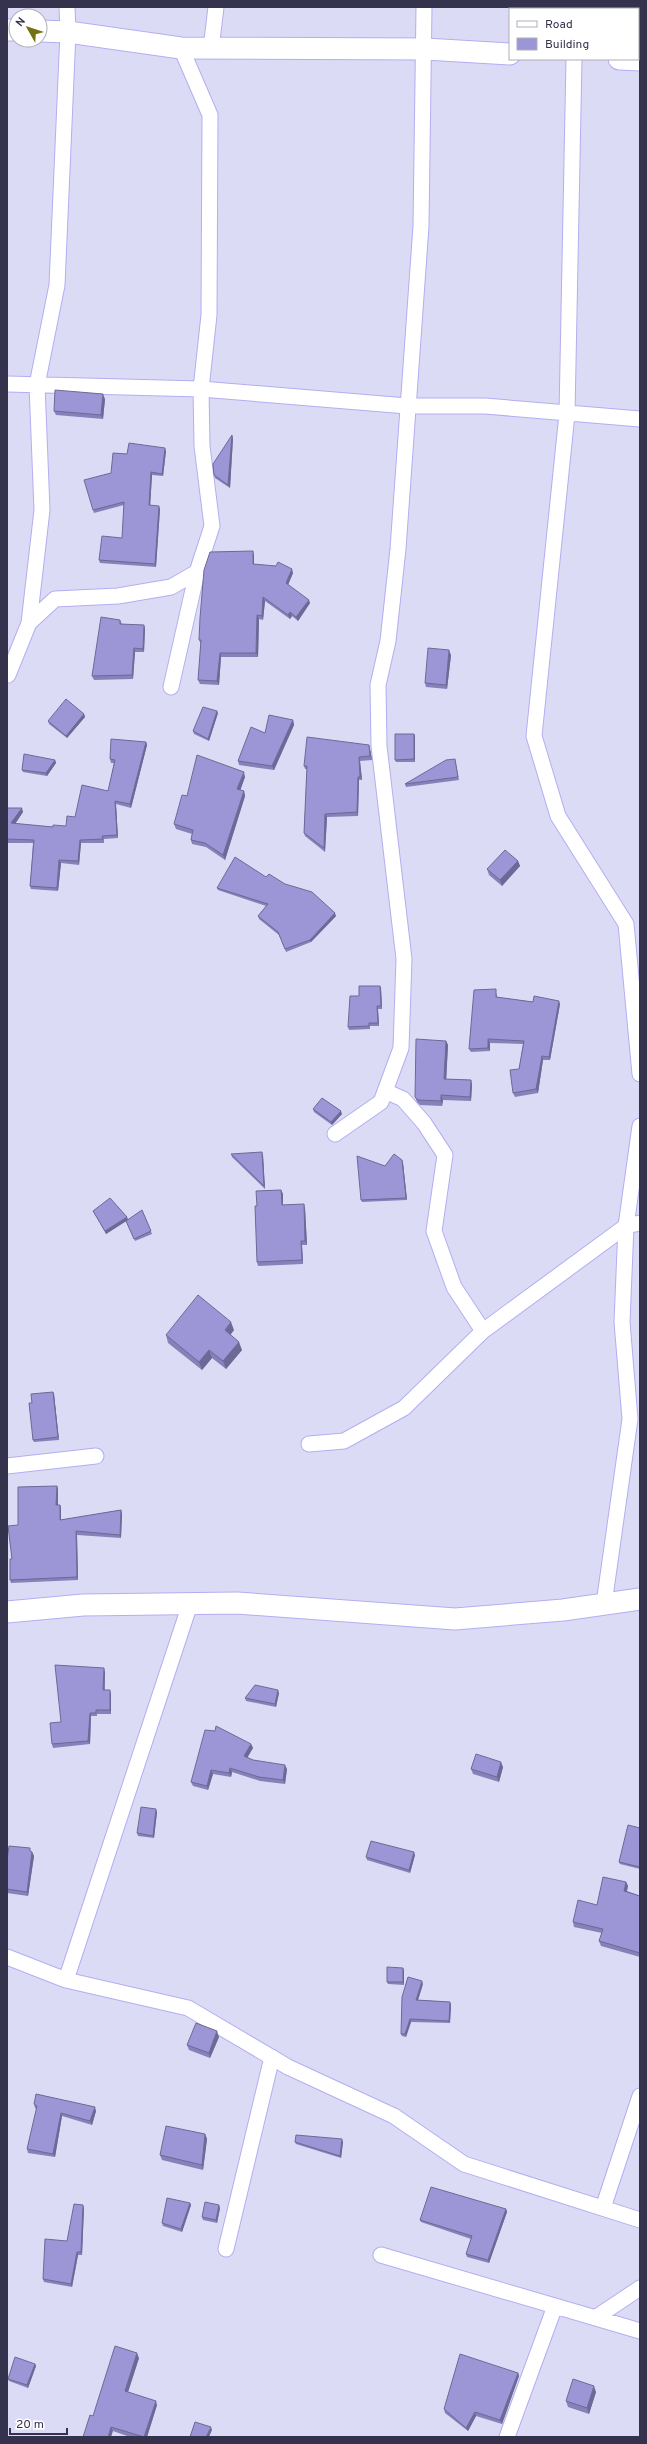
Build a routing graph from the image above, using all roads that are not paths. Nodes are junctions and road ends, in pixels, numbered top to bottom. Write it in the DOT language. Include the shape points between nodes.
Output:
graph roads {
  1 [pos="67,7"];
  2 [pos="216,7"];
  3 [pos="424,7"];
  4 [pos="48,31"];
  5 [pos="68,32"];
  6 [pos="181,48"];
  7 [pos="210,49"];
  8 [pos="425,49"];
  9 [pos="509,54"];
  10 [pos="574,60"];
  11 [pos="7,384"];
  12 [pos="38,385"];
  13 [pos="201,390"];
  14 [pos="408,406"];
  15 [pos="567,414"];
  16 [pos="640,419"];
  17 [pos="197,572"];
  18 [pos="28,623"];
  19 [pos="8,675"];
  20 [pos="171,687"];
  21 [pos="640,1074"];
  22 [pos="385,1091"];
  23 [pos="640,1126"];
  24 [pos="335,1134"];
  25 [pos="633,1224"];
  26 [pos="483,1331"];
  27 [pos="309,1444"];
  28 [pos="96,1456"];
  29 [pos="7,1466"];
  30 [pos="640,1600"];
  31 [pos="190,1604"];
  32 [pos="604,1604"];
  33 [pos="7,1612"];
  34 [pos="7,1957"];
  35 [pos="66,1980"];
  36 [pos="272,2057"];
  37 [pos="640,2096"];
  38 [pos="603,2208"];
  39 [pos="640,2220"];
  40 [pos="226,2249"];
  41 [pos="381,2255"];
  42 [pos="640,2288"];
  43 [pos="555,2306"];
  44 [pos="595,2318"];
  45 [pos="640,2331"];
  46 [pos="507,2437"];
  1 -- 5 [label="street"];
  2 -- 7 [label="street"];
  3 -- 8 [label="street"];
  4 -- 5 [label="street"];
  5 -- 6 [label="street"];
  5 -- 12 [label="street" via="57,285"];
  6 -- 7 [label="street"];
  6 -- 13 [label="street" via="210,115 209,315"];
  7 -- 8 [label="street"];
  8 -- 9 [label="street"];
  8 -- 14 [label="street" via="421,226"];
  10 -- 15 [label="street"];
  11 -- 12 [label="street"];
  12 -- 13 [label="street"];
  12 -- 18 [label="street" via="42,510"];
  13 -- 14 [label="street"];
  13 -- 17 [label="street" via="202,446 212,526"];
  14 -- 15 [label="street" via="485,406"];
  14 -- 22 [label="street" via="398,549 388,641 378,685 379,746 404,959 401,1048"];
  15 -- 16 [label="street"];
  15 -- 21 [label="street" via="534,736 558,816 626,924"];
  17 -- 18 [label="street" via="171,587 118,596 55,599"];
  17 -- 20 [label="street"];
  18 -- 19 [label="street"];
  22 -- 24 [label="street" via="381,1102"];
  22 -- 26 [label="street" via="402,1099 424,1123 445,1155 434,1231 454,1287"];
  23 -- 25 [label="street"];
  25 -- 26 [label="street"];
  25 -- 32 [label="street" via="622,1322 630,1419"];
  26 -- 27 [label="street" via="404,1408 344,1441"];
  28 -- 29 [label="street"];
  30 -- 32 [label="street"];
  31 -- 32 [label="street" via="237,1603 455,1619"];
  31 -- 33 [label="street" via="83,1605"];
  31 -- 35 [label="street"];
  34 -- 35 [label="street"];
  35 -- 36 [label="street" via="188,2008"];
  36 -- 38 [label="street" via="394,2116 464,2164"];
  36 -- 40 [label="street"];
  37 -- 38 [label="street"];
  38 -- 39 [label="street"];
  41 -- 43 [label="street"];
  42 -- 44 [label="street"];
  43 -- 44 [label="street"];
  43 -- 46 [label="street"];
  44 -- 45 [label="street"];
}
